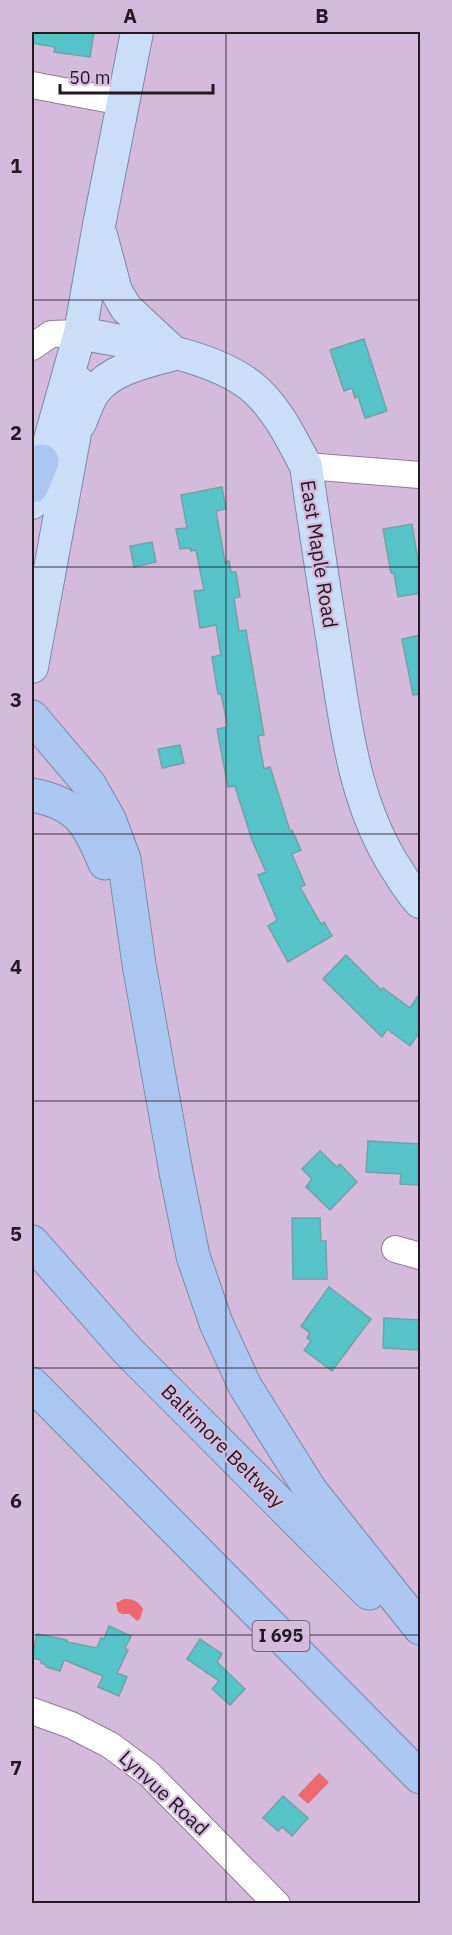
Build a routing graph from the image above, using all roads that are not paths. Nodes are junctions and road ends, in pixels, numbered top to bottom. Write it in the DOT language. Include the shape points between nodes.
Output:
graph roads {
  1 [pos="137,32"];
  2 [pos="32,85"];
  3 [pos="124,101"];
  4 [pos="99,225"];
  5 [pos="80,333"];
  6 [pos="32,347"];
  7 [pos="175,354"];
  8 [pos="75,433"];
  9 [pos="306,466"];
  10 [pos="37,474"];
  11 [pos="420,475"];
  12 [pos="32,503"];
  13 [pos="32,667"];
  14 [pos="32,717"];
  15 [pos="32,795"];
  16 [pos="420,902"];
  17 [pos="139,964"];
  18 [pos="32,1242"];
  19 [pos="395,1249"];
  20 [pos="32,1256"];
  21 [pos="420,1256"];
  22 [pos="127,1350"];
  23 [pos="34,1388"];
  24 [pos="420,1628"];
  25 [pos="420,1645"];
  26 [pos="32,1711"];
  27 [pos="420,1777"];
  28 [pos="277,1904"];
  1 -- 3 [label="main road"];
  2 -- 3 [label="street"];
  3 -- 4 [label="main road"];
  4 -- 5 [label="main road"];
  4 -- 7 [label="main road" via="116,291 126,308"];
  5 -- 6 [label="street" via="51,334"];
  5 -- 7 [label="main road, East Maple Road"];
  5 -- 8 [label="main road"];
  5 -- 10 [label="main road"];
  7 -- 8 [label="main road" via="139,363 109,378 94,392"];
  7 -- 9 [label="main road, East Maple Road" via="230,371 253,387 270,406"];
  8 -- 13 [label="main road"];
  9 -- 11 [label="street"];
  9 -- 16 [label="main road, East Maple Road" via="353,762 368,816 387,856"];
  10 -- 12 [label="main road"];
  14 -- 17 [label="highway" via="89,784 109,819 124,859"];
  15 -- 17 [label="highway" via="62,804 80,815 107,866"];
  17 -- 24 [label="highway" via="189,1235 216,1323 245,1386 311,1491"];
  18 -- 22 [label="highway, Baltimore Beltway"];
  19 -- 21 [label="street"];
  20 -- 22 [label="highway"];
  22 -- 25 [label="highway, Baltimore Beltway"];
  23 -- 27 [label="highway, I 695"];
  26 -- 28 [label="street, Lynvue Road" via="110,1745 149,1774"];
}
